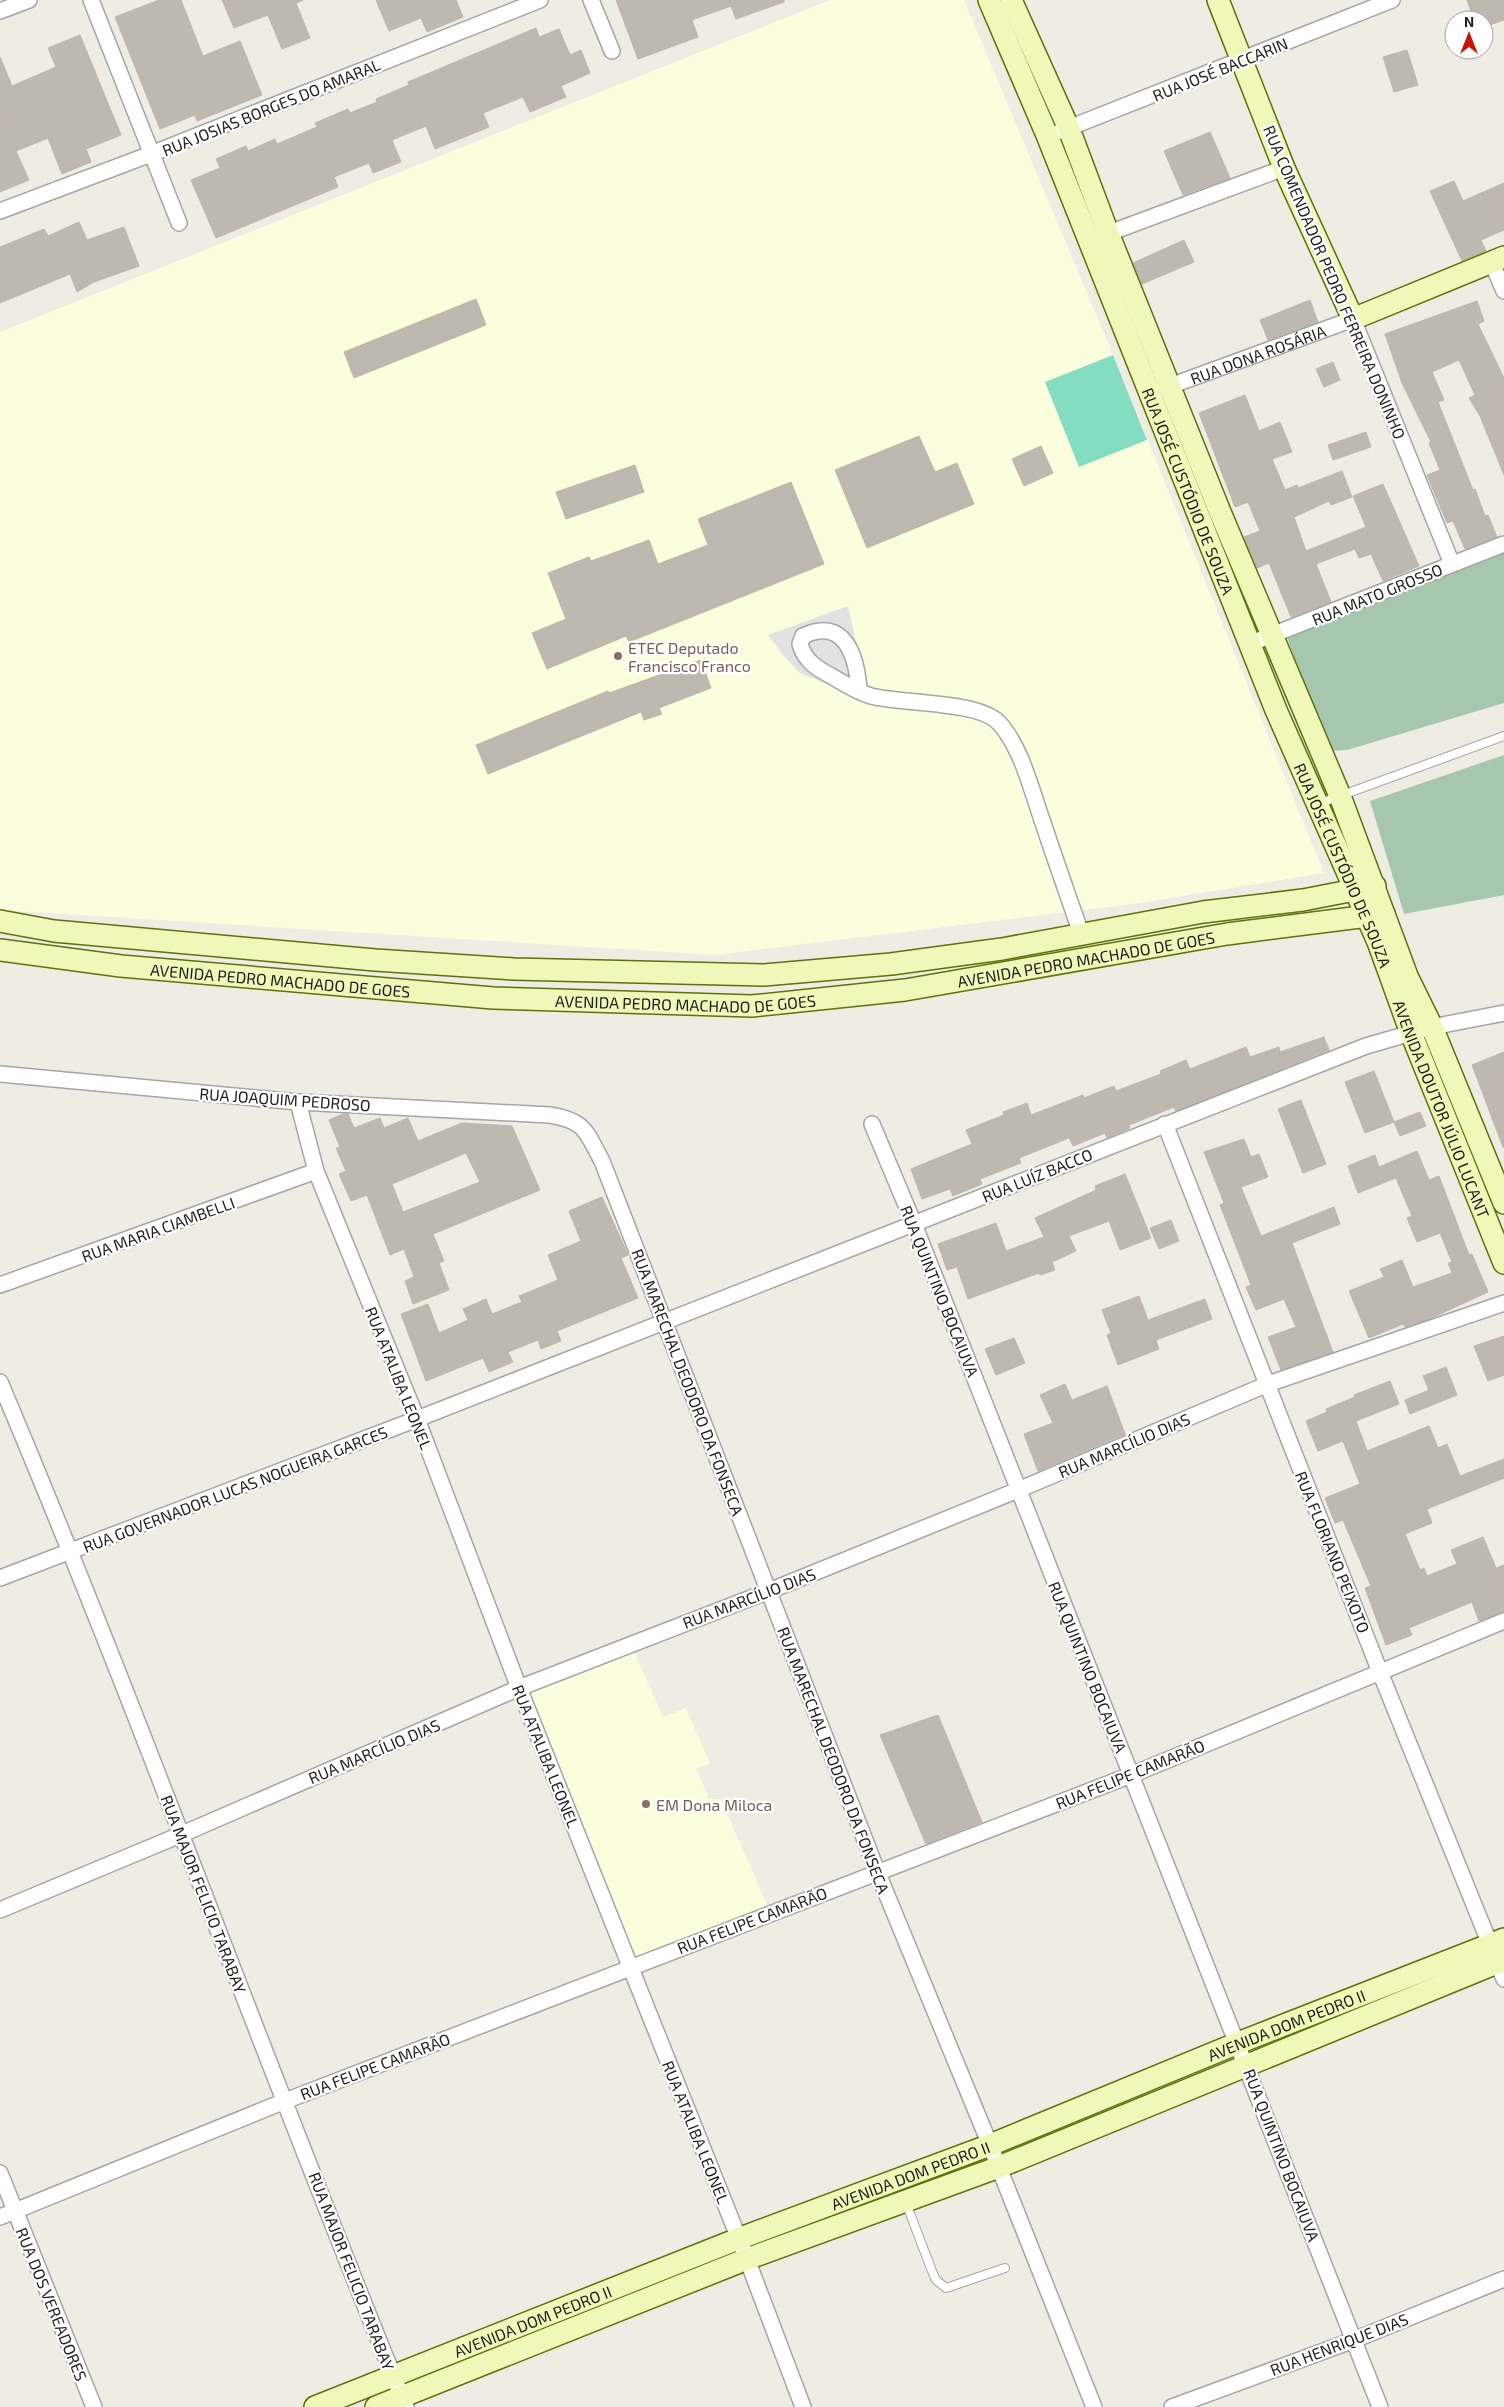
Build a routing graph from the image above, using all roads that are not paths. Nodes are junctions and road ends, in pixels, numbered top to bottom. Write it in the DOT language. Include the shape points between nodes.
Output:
graph roads {
  1 [pos="29,0"];
  2 [pos="91,0"];
  3 [pos="540,0"];
  4 [pos="590,0"];
  5 [pos="989,0"];
  6 [pos="1011,0"];
  7 [pos="1218,0"];
  8 [pos="1392,0"];
  9 [pos="0,11"];
  10 [pos="612,51"];
  11 [pos="1242,60"];
  12 [pos="1069,129"];
  13 [pos="1047,135"];
  14 [pos="151,154"];
  15 [pos="1284,168"];
  16 [pos="0,211"];
  17 [pos="179,224"];
  18 [pos="1098,237"];
  19 [pos="1498,260"];
  20 [pos="1504,291"];
  21 [pos="1353,319"];
  22 [pos="1161,390"];
  23 [pos="1504,544"];
  24 [pos="1452,564"];
  25 [pos="1271,636"];
  26 [pos="1249,644"];
  27 [pos="859,691"];
  28 [pos="1504,736"];
  29 [pos="1340,796"];
  30 [pos="1317,804"];
  31 [pos="1365,889"];
  32 [pos="1375,915"];
  33 [pos="0,921"];
  34 [pos="1082,936"];
  35 [pos="0,950"];
  36 [pos="1400,978"];
  37 [pos="1504,1013"];
  38 [pos="1432,1027"];
  39 [pos="1411,1032"];
  40 [pos="0,1074"];
  41 [pos="298,1102"];
  42 [pos="570,1118"];
  43 [pos="872,1124"];
  44 [pos="1165,1124"];
  45 [pos="316,1171"];
  46 [pos="1504,1203"];
  47 [pos="914,1224"];
  48 [pos="1504,1263"];
  49 [pos="0,1285"];
  50 [pos="1504,1303"];
  51 [pos="664,1320"];
  52 [pos="0,1382"];
  53 [pos="1268,1384"];
  54 [pos="417,1419"];
  55 [pos="1018,1490"];
  56 [pos="72,1552"];
  57 [pos="0,1578"];
  58 [pos="769,1591"];
  59 [pos="1504,1621"];
  60 [pos="1380,1672"];
  61 [pos="519,1688"];
  62 [pos="1131,1775"];
  63 [pos="180,1835"];
  64 [pos="877,1871"];
  65 [pos="0,1910"];
  66 [pos="1500,1957"];
  67 [pos="631,1967"];
  68 [pos="1238,2043"];
  69 [pos="1246,2064"];
  70 [pos="285,2101"];
  71 [pos="990,2145"];
  72 [pos="999,2167"];
  73 [pos="0,2173"];
  74 [pos="906,2201"];
  75 [pos="14,2211"];
  76 [pos="0,2217"];
  77 [pos="738,2239"];
  78 [pos="747,2259"];
  79 [pos="1005,2268"];
  80 [pos="1504,2279"];
  81 [pos="567,2307"];
  82 [pos="575,2328"];
  83 [pos="1354,2340"];
  84 [pos="394,2376"];
  85 [pos="404,2402"];
  86 [pos="94,2407"];
  87 [pos="314,2407"];
  88 [pos="376,2407"];
  89 [pos="803,2407"];
  90 [pos="1094,2407"];
  91 [pos="1172,2407"];
  92 [pos="1380,2407"];
  1 -- 9 [label="street"];
  2 -- 14 [label="street"];
  3 -- 14 [label="street, RUA JOSIAS BORGES DO AMARAL"];
  4 -- 10 [label="street"];
  5 -- 13 [label="street, RUA JOSÉ CUSTÓDIO DE SOUZA"];
  6 -- 12 [label="street, RUA JOSÉ CUSTÓDIO DE SOUZA"];
  7 -- 11 [label="street, RUA COMENDADOR PEDRO FERREIRA DONINHO"];
  8 -- 11 [label="street, RUA JOSÉ BACCARIN"];
  11 -- 12 [label="street, RUA JOSÉ BACCARIN"];
  11 -- 15 [label="street, RUA COMENDADOR PEDRO FERREIRA DONINHO"];
  12 -- 13 [label="street, RUA JOSÉ BACCARIN"];
  12 -- 18 [label="street, RUA JOSÉ CUSTÓDIO DE SOUZA"];
  13 -- 18 [label="street, RUA JOSÉ CUSTÓDIO DE SOUZA"];
  14 -- 16 [label="street, RUA JOSIAS BORGES DO AMARAL"];
  14 -- 17 [label="street"];
  15 -- 18 [label="street"];
  15 -- 21 [label="street, RUA COMENDADOR PEDRO FERREIRA DONINHO"];
  18 -- 22 [label="street, RUA JOSÉ CUSTÓDIO DE SOUZA"];
  19 -- 20 [label="street"];
  19 -- 21 [label="street, RUA DONA ROSÁRIA"];
  21 -- 22 [label="street, RUA DONA ROSÁRIA"];
  21 -- 24 [label="street, RUA COMENDADOR PEDRO FERREIRA DONINHO"];
  22 -- 25 [label="street, RUA JOSÉ CUSTÓDIO DE SOUZA"];
  22 -- 26 [label="street, RUA JOSÉ CUSTÓDIO DE SOUZA"];
  23 -- 24 [label="street, RUA MATO GROSSO"];
  24 -- 25 [label="street, RUA MATO GROSSO"];
  25 -- 26 [label="street, RUA MATO GROSSO"];
  25 -- 29 [label="street, RUA JOSÉ CUSTÓDIO DE SOUZA"];
  26 -- 30 [label="street, RUA JOSÉ CUSTÓDIO DE SOUZA"];
  27 -- 34 [label="street" via="907,702 956,706 983,712 999,722 1027,775"];
  28 -- 29 [label="lane"];
  29 -- 30 [label="lane"];
  29 -- 31 [label="street, RUA JOSÉ CUSTÓDIO DE SOUZA"];
  30 -- 31 [label="street, RUA JOSÉ CUSTÓDIO DE SOUZA"];
  31 -- 32 [label="street, RUA JOSÉ CUSTÓDIO DE SOUZA"];
  31 -- 34 [label="street, AVENIDA PEDRO MACHADO DE GOES" via="1203,912"];
  32 -- 35 [label="street, AVENIDA PEDRO MACHADO DE GOES" via="1227,934 905,990 752,1006 493,998 121,966"];
  32 -- 36 [label="street, RUA JOSÉ CUSTÓDIO DE SOUZA"];
  33 -- 34 [label="street, AVENIDA PEDRO MACHADO DE GOES" via="54,931 375,960 514,970 719,976 891,964"];
  36 -- 38 [label="street, AVENIDA DOUTOR JÚLIO LUCANT"];
  36 -- 39 [label="street, AVENIDA DOUTOR JÚLIO LUCANT"];
  37 -- 38 [label="street, RUA LUÍZ BACCO"];
  38 -- 39 [label="street, RUA LUÍZ BACCO"];
  38 -- 46 [label="street, AVENIDA DOUTOR JÚLIO LUCANT"];
  39 -- 44 [label="street, RUA LUÍZ BACCO" via="1366,1046"];
  39 -- 48 [label="street, AVENIDA DOUTOR JÚLIO LUCANT"];
  40 -- 41 [label="street, RUA JOAQUIM PEDROSO"];
  41 -- 42 [label="street, RUA JOAQUIM PEDROSO"];
  41 -- 45 [label="street, RUA ATALIBA LEONEL"];
  42 -- 51 [label="street, RUA MARECHAL DEODORO DA FONSECA" via="587,1134 602,1161"];
  43 -- 47 [label="street, RUA QUINTINO BOCAIUVA"];
  44 -- 47 [label="street, RUA LUÍZ BACCO"];
  44 -- 53 [label="street, RUA FLORIANO PEIXOTO"];
  45 -- 49 [label="street, RUA MARIA CIAMBELLI"];
  45 -- 54 [label="street, RUA ATALIBA LEONEL"];
  47 -- 51 [label="street, RUA LUÍZ BACCO"];
  47 -- 55 [label="street, RUA QUINTINO BOCAIUVA"];
  50 -- 53 [label="street, RUA MARCÍLIO DIAS"];
  51 -- 54 [label="street, RUA GOVERNADOR LUCAS NOGUEIRA GARCES"];
  51 -- 58 [label="street, RUA MARECHAL DEODORO DA FONSECA"];
  52 -- 56 [label="street, RUA MAJOR FELICIO TARABAY"];
  53 -- 55 [label="street, RUA MARCÍLIO DIAS"];
  53 -- 60 [label="street, RUA FLORIANO PEIXOTO"];
  54 -- 56 [label="street, RUA GOVERNADOR LUCAS NOGUEIRA GARCES"];
  54 -- 61 [label="street, RUA ATALIBA LEONEL"];
  55 -- 58 [label="street, RUA MARCÍLIO DIAS"];
  55 -- 62 [label="street, RUA QUINTINO BOCAIUVA"];
  56 -- 57 [label="street, RUA GOVERNADOR LUCAS NOGUEIRA GARCES"];
  56 -- 63 [label="street, RUA MAJOR FELICIO TARABAY"];
  58 -- 61 [label="street, RUA MARCÍLIO DIAS"];
  58 -- 64 [label="street, RUA MARECHAL DEODORO DA FONSECA"];
  59 -- 60 [label="street, RUA FELIPE CAMARÃO"];
  60 -- 62 [label="street, RUA FELIPE CAMARÃO"];
  60 -- 66 [label="street, RUA FLORIANO PEIXOTO"];
  61 -- 63 [label="street, RUA MARCÍLIO DIAS"];
  61 -- 67 [label="street, RUA ATALIBA LEONEL"];
  62 -- 64 [label="street, RUA FELIPE CAMARÃO"];
  62 -- 68 [label="street, RUA QUINTINO BOCAIUVA"];
  63 -- 65 [label="street, RUA MARCÍLIO DIAS"];
  63 -- 70 [label="street, RUA MAJOR FELICIO TARABAY"];
  64 -- 67 [label="street, RUA FELIPE CAMARÃO"];
  64 -- 71 [label="street, RUA MARECHAL DEODORO DA FONSECA"];
  66 -- 68 [label="street, AVENIDA DOM PEDRO II"];
  66 -- 69 [label="street, AVENIDA DOM PEDRO II"];
  67 -- 70 [label="street, RUA FELIPE CAMARÃO"];
  67 -- 77 [label="street, RUA ATALIBA LEONEL"];
  68 -- 69 [label="street, RUA QUINTINO BOCAIUVA"];
  68 -- 71 [label="street, AVENIDA DOM PEDRO II"];
  69 -- 72 [label="street, AVENIDA DOM PEDRO II"];
  69 -- 83 [label="street, RUA QUINTINO BOCAIUVA"];
  70 -- 75 [label="street, RUA FELIPE CAMARÃO"];
  70 -- 84 [label="street, RUA MAJOR FELICIO TARABAY"];
  71 -- 72 [label="street, RUA MARECHAL DEODORO DA FONSECA"];
  71 -- 77 [label="street, AVENIDA DOM PEDRO II"];
  72 -- 74 [label="street, AVENIDA DOM PEDRO II"];
  72 -- 90 [label="street, RUA MARECHAL DEODORO DA FONSECA"];
  73 -- 75 [label="street, RUA DOS VEREADORES"];
  74 -- 78 [label="street, AVENIDA DOM PEDRO II"];
  74 -- 79 [label="lane" via="936,2280 946,2288"];
  75 -- 76 [label="street, RUA FELIPE CAMARÃO"];
  75 -- 86 [label="street, RUA DOS VEREADORES"];
  77 -- 78 [label="street, RUA ATALIBA LEONEL"];
  77 -- 81 [label="street, AVENIDA DOM PEDRO II"];
  78 -- 82 [label="street, AVENIDA DOM PEDRO II"];
  78 -- 89 [label="street, RUA ATALIBA LEONEL"];
  80 -- 83 [label="street, RUA HENRIQUE DIAS"];
  81 -- 82 [label="street"];
  81 -- 84 [label="street, AVENIDA DOM PEDRO II"];
  82 -- 85 [label="street, AVENIDA DOM PEDRO II"];
  83 -- 91 [label="street, RUA HENRIQUE DIAS"];
  83 -- 92 [label="street, RUA QUINTINO BOCAIUVA"];
  84 -- 85 [label="street, RUA MAJOR FELICIO TARABAY"];
  84 -- 87 [label="street, AVENIDA DOM PEDRO II"];
  85 -- 88 [label="street, AVENIDA DOM PEDRO II"];
}
